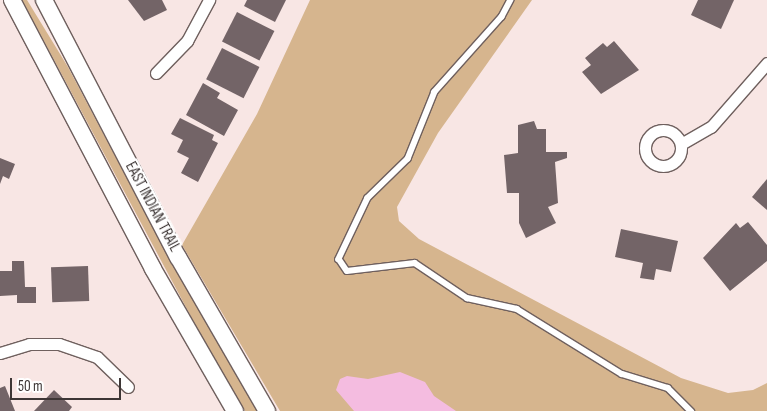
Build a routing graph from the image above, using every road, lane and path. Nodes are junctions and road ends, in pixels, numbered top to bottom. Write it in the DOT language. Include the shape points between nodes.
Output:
graph roads {
  1 [pos="12,0"];
  2 [pos="44,0"];
  3 [pos="209,0"];
  4 [pos="511,0"];
  5 [pos="767,63"];
  6 [pos="156,73"];
  7 [pos="681,144"];
  8 [pos="0,353"];
  9 [pos="128,387"];
  10 [pos="235,411"];
  11 [pos="267,411"];
  12 [pos="692,411"];
  1 -- 10 [label="main road, EAST INDIAN TRAIL" via="153,269"];
  2 -- 11 [label="main road, EAST INDIAN TRAIL" via="188,274"];
  3 -- 6 [label="street" via="187,42"];
  4 -- 12 [label="lane" via="502,17 434,92 408,158 368,198 339,259 347,271 415,262 467,298 517,309 622,374 668,388"];
  5 -- 7 [label="street" via="711,127"];
  8 -- 9 [label="street" via="29,344 59,344 97,357"];
}
